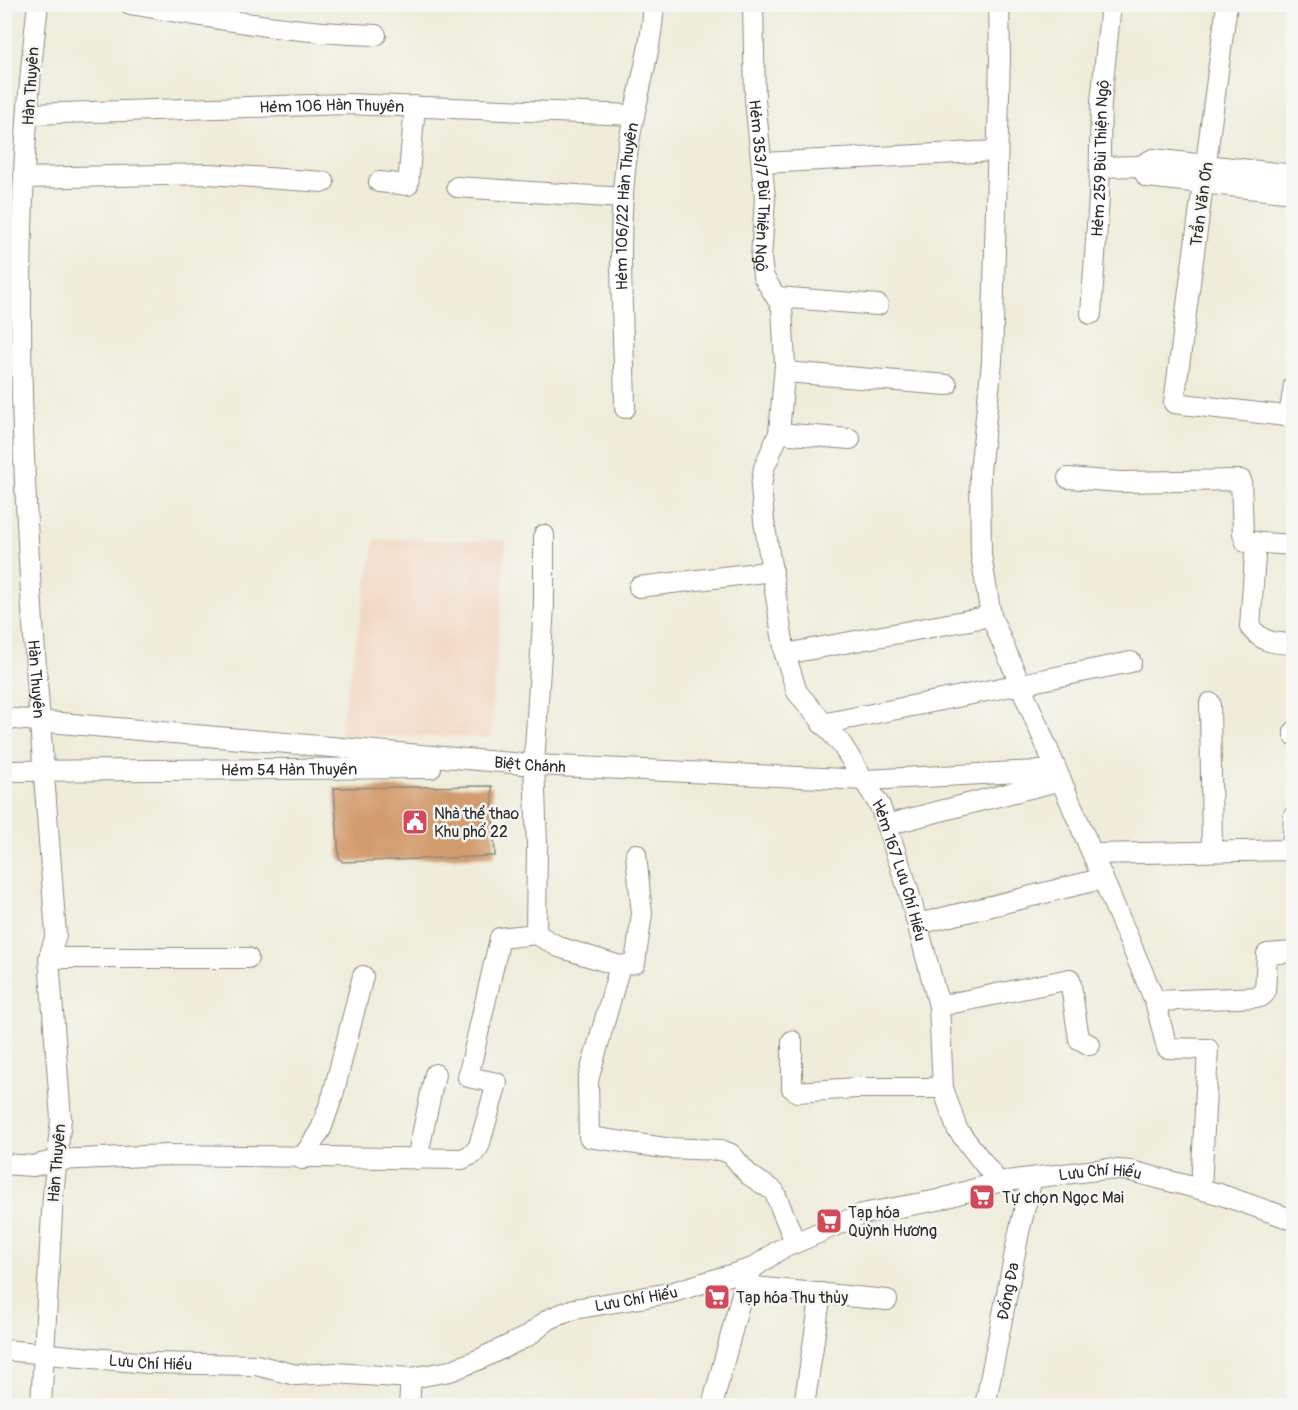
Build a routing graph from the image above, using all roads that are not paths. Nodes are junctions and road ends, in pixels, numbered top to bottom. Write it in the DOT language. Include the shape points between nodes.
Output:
graph roads {
  1 [pos="38,4"];
  2 [pos="130,4"];
  3 [pos="654,4"];
  4 [pos="753,4"];
  5 [pos="999,4"];
  6 [pos="1111,4"];
  7 [pos="1227,4"];
  8 [pos="376,35"];
  9 [pos="415,106"];
  10 [pos="29,114"];
  11 [pos="634,115"];
  12 [pos="996,151"];
  13 [pos="762,163"];
  14 [pos="1100,167"];
  15 [pos="1205,174"];
  16 [pos="1293,175"];
  17 [pos="24,178"];
  18 [pos="324,182"];
  19 [pos="379,182"];
  20 [pos="457,187"];
  21 [pos="1293,193"];
  22 [pos="623,198"];
  23 [pos="777,297"];
  24 [pos="878,305"];
  25 [pos="1091,314"];
  26 [pos="12,338"];
  27 [pos="785,372"];
  28 [pos="947,385"];
  29 [pos="1293,385"];
  30 [pos="625,408"];
  31 [pos="1291,417"];
  32 [pos="778,434"];
  33 [pos="850,439"];
  34 [pos="1068,478"];
  35 [pos="544,535"];
  36 [pos="1256,542"];
  37 [pos="1293,545"];
  38 [pos="773,571"];
  39 [pos="639,586"];
  40 [pos="991,616"];
  41 [pos="1293,644"];
  42 [pos="785,654"];
  43 [pos="1131,662"];
  44 [pos="1021,685"];
  45 [pos="1210,703"];
  46 [pos="4,718"];
  47 [pos="40,722"];
  48 [pos="822,724"];
  49 [pos="534,765"];
  50 [pos="44,769"];
  51 [pos="4,771"];
  52 [pos="1059,775"];
  53 [pos="866,780"];
  54 [pos="1293,816"];
  55 [pos="1293,824"];
  56 [pos="886,825"];
  57 [pos="1212,850"];
  58 [pos="1293,850"];
  59 [pos="636,854"];
  60 [pos="1094,854"];
  61 [pos="1101,879"];
  62 [pos="918,924"];
  63 [pos="536,934"];
  64 [pos="1293,952"];
  65 [pos="49,958"];
  66 [pos="248,958"];
  67 [pos="620,966"];
  68 [pos="363,976"];
  69 [pos="1155,1001"];
  70 [pos="939,1006"];
  71 [pos="792,1041"];
  72 [pos="1090,1045"];
  73 [pos="435,1074"];
  74 [pos="943,1088"];
  75 [pos="302,1159"];
  76 [pos="417,1159"];
  77 [pos="57,1160"];
  78 [pos="4,1164"];
  79 [pos="1032,1178"];
  80 [pos="998,1182"];
  81 [pos="1201,1189"];
  82 [pos="1293,1220"];
  83 [pos="795,1242"];
  84 [pos="753,1268"];
  85 [pos="744,1286"];
  86 [pos="821,1293"];
  87 [pos="887,1300"];
  88 [pos="4,1350"];
  89 [pos="43,1352"];
  90 [pos="411,1378"];
  91 [pos="41,1406"];
  92 [pos="409,1406"];
  93 [pos="712,1406"];
  94 [pos="804,1406"];
  95 [pos="985,1406"];
  1 -- 10 [label="street, Hàn Thuyên"];
  2 -- 8 [label="street" via="258,27"];
  3 -- 11 [label="street, Hẻm 106/22 Hàn Thuyên"];
  4 -- 13 [label="street, Hẻm 353/7 Bùi Thiện Ngộ" via="755,100"];
  5 -- 12 [label="street"];
  6 -- 14 [label="street, Hẻm 259 Bùi Thiện Ngộ" via="1101,102"];
  7 -- 15 [label="street, Trần Văn Ơn"];
  9 -- 10 [label="street, Hẻm 106 Hàn Thuyên" via="279,105"];
  9 -- 11 [label="street, Hẻm 106 Hàn Thuyên"];
  9 -- 19 [label="street" via="408,185"];
  10 -- 17 [label="street, Hàn Thuyên"];
  11 -- 22 [label="street, Hẻm 106/22 Hàn Thuyên"];
  12 -- 13 [label="street"];
  12 -- 40 [label="street" via="992,362 980,487 981,555"];
  13 -- 23 [label="street, Hẻm 353/7 Bùi Thiện Ngộ" via="763,276"];
  14 -- 15 [label="street" via="1140,166 1153,159"];
  14 -- 25 [label="street, Hẻm 259 Bùi Thiện Ngộ"];
  15 -- 16 [label="street"];
  15 -- 21 [label="street"];
  15 -- 31 [label="street, Trần Văn Ơn" via="1174,403"];
  17 -- 18 [label="street" via="208,174"];
  17 -- 26 [label="street, Hàn Thuyên"];
  20 -- 22 [label="street"];
  22 -- 30 [label="street, Hẻm 106/22 Hàn Thuyên" via="620,249"];
  23 -- 24 [label="street"];
  23 -- 27 [label="street, Hẻm 353/7 Bùi Thiện Ngộ" via="783,318"];
  26 -- 47 [label="street, Hàn Thuyên"];
  27 -- 28 [label="street"];
  27 -- 32 [label="street, Hẻm 353/7 Bùi Thiện Ngộ"];
  29 -- 31 [label="street"];
  32 -- 33 [label="street"];
  32 -- 38 [label="street, Hẻm 353/7 Bùi Thiện Ngộ" via="761,487"];
  34 -- 36 [label="street" via="1120,482 1241,480 1246,542"];
  35 -- 49 [label="street" via="544,605"];
  36 -- 37 [label="street"];
  36 -- 41 [label="street" via="1250,627 1268,643"];
  38 -- 39 [label="street"];
  38 -- 42 [label="street, Hẻm 167 Lưu Chí Hiếu"];
  40 -- 42 [label="street"];
  40 -- 44 [label="street"];
  42 -- 48 [label="street, Hẻm 167 Lưu Chí Hiếu" via="797,692"];
  43 -- 44 [label="street"];
  44 -- 48 [label="street"];
  44 -- 52 [label="street"];
  45 -- 57 [label="street"];
  46 -- 47 [label="street, Biệt Chánh"];
  47 -- 49 [label="street, Biệt Chánh"];
  47 -- 50 [label="street, Hàn Thuyên"];
  48 -- 53 [label="street, Hẻm 167 Lưu Chí Hiếu"];
  49 -- 50 [label="street, Hẻm 54 Hàn Thuyên"];
  49 -- 53 [label="street, Biệt Chánh"];
  49 -- 63 [label="street"];
  50 -- 51 [label="street, Hẻm 54 Hàn Thuyên"];
  50 -- 65 [label="street, Hàn Thuyên" via="56,935"];
  52 -- 53 [label="street, Biệt Chánh"];
  52 -- 56 [label="street"];
  52 -- 60 [label="street"];
  53 -- 56 [label="street, Hẻm 167 Lưu Chí Hiếu"];
  54 -- 55 [label="street"];
  55 -- 58 [label="street"];
  56 -- 62 [label="street, Hẻm 167 Lưu Chí Hiếu"];
  57 -- 58 [label="street"];
  57 -- 60 [label="street"];
  59 -- 67 [label="street" via="642,914 635,963"];
  60 -- 61 [label="street"];
  61 -- 62 [label="street"];
  61 -- 69 [label="street"];
  62 -- 70 [label="street, Hẻm 167 Lưu Chí Hiếu"];
  63 -- 67 [label="street" via="559,947"];
  63 -- 76 [label="street" via="500,938 468,1077 497,1083 479,1146 473,1154 462,1158"];
  64 -- 69 [label="street" via="1267,954 1265,993 1261,997"];
  65 -- 66 [label="street"];
  65 -- 77 [label="street, Hàn Thuyên" via="61,1119"];
  67 -- 83 [label="street" via="588,1080 589,1137 731,1154 749,1175 774,1191"];
  68 -- 75 [label="street" via="333,1095 321,1129"];
  69 -- 81 [label="street" via="1167,1048 1208,1049"];
  70 -- 72 [label="street" via="1070,980 1079,1039"];
  70 -- 74 [label="street, Hẻm 167 Lưu Chí Hiếu"];
  71 -- 74 [label="street" via="792,1088 797,1092"];
  73 -- 76 [label="street"];
  74 -- 80 [label="street, Hẻm 167 Lưu Chí Hiếu" via="957,1129"];
  75 -- 76 [label="street"];
  75 -- 77 [label="street" via="167,1155"];
  77 -- 78 [label="street" via="33,1166"];
  77 -- 89 [label="street, Hàn Thuyên"];
  79 -- 80 [label="street, Lưu Chí Hiếu"];
  79 -- 81 [label="street, Lưu Chí Hiếu" via="1119,1170"];
  79 -- 95 [label="street, Đống Đa"];
  80 -- 83 [label="street, Lưu Chí Hiếu" via="938,1200 862,1214"];
  81 -- 82 [label="street, Lưu Chí Hiếu"];
  83 -- 84 [label="street, Lưu Chí Hiếu"];
  84 -- 85 [label="street"];
  84 -- 90 [label="street, Lưu Chí Hiếu" via="670,1293 574,1310 549,1319 528,1336 480,1359 450,1371"];
  85 -- 86 [label="street"];
  85 -- 93 [label="street"];
  86 -- 87 [label="street"];
  86 -- 94 [label="street"];
  88 -- 89 [label="street, Lưu Chí Hiếu"];
  89 -- 90 [label="street, Lưu Chí Hiếu" via="148,1363 256,1365 296,1376 335,1373"];
  89 -- 91 [label="street, Hàn Thuyên"];
  90 -- 92 [label="street"];
}
